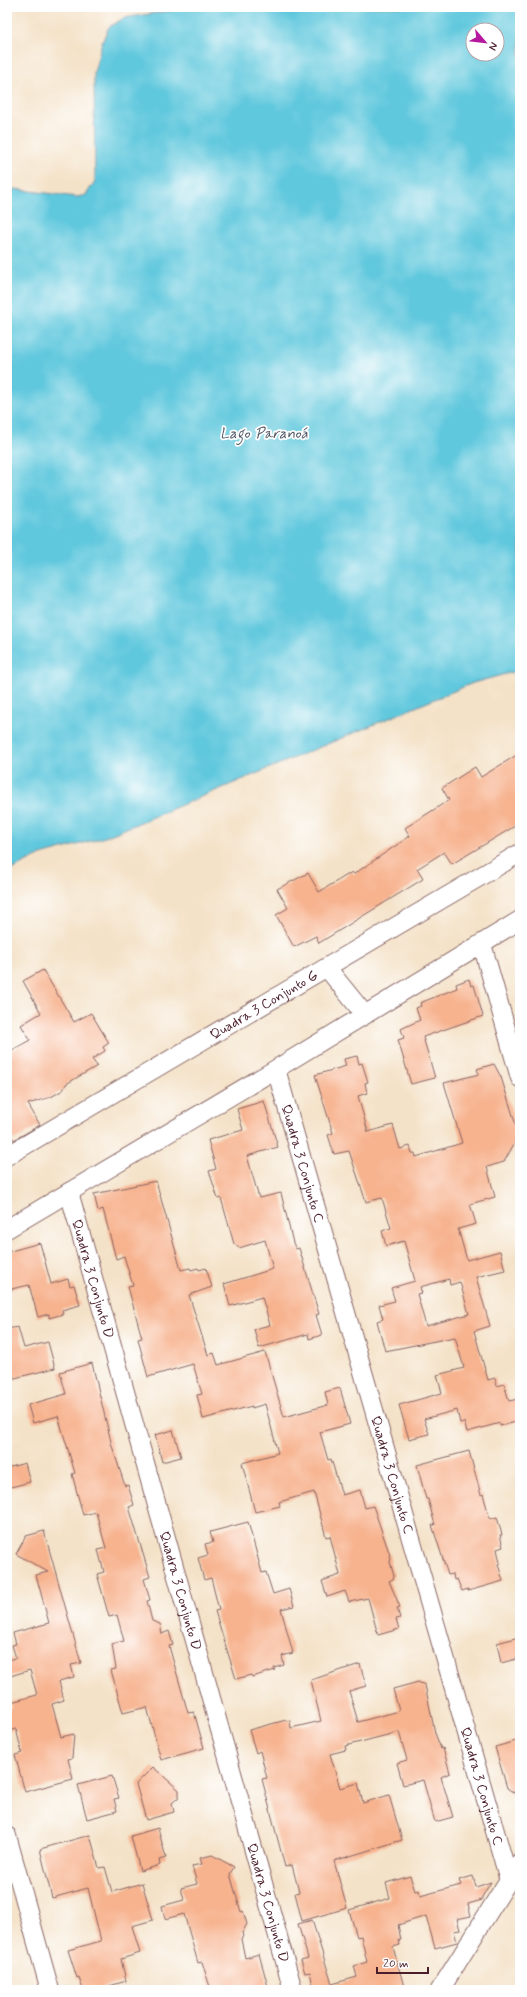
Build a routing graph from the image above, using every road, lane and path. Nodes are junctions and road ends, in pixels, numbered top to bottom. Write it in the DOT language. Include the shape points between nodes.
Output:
graph roads {
  1 [pos="520,853"];
  2 [pos="520,920"];
  3 [pos="482,944"];
  4 [pos="327,968"];
  5 [pos="365,1015"];
  6 [pos="276,1069"];
  7 [pos="520,1078"];
  8 [pos="7,1156"];
  9 [pos="69,1192"];
  10 [pos="7,1229"];
  11 [pos="7,1836"];
  12 [pos="520,1862"];
  13 [pos="509,1880"];
  14 [pos="50,1990"];
  15 [pos="293,1990"];
  16 [pos="440,1990"];
  1 -- 4 [label="street, Quadra 3 Conjunto G"];
  2 -- 3 [label="street"];
  3 -- 5 [label="street"];
  3 -- 7 [label="street"];
  4 -- 5 [label="street"];
  4 -- 8 [label="street, Quadra 3 Conjunto G"];
  5 -- 6 [label="street"];
  6 -- 9 [label="street"];
  6 -- 13 [label="street, Quadra 3 Conjunto C"];
  9 -- 10 [label="street"];
  9 -- 15 [label="street, Quadra 3 Conjunto D"];
  11 -- 14 [label="street"];
  12 -- 13 [label="street"];
  13 -- 16 [label="street"];
}
